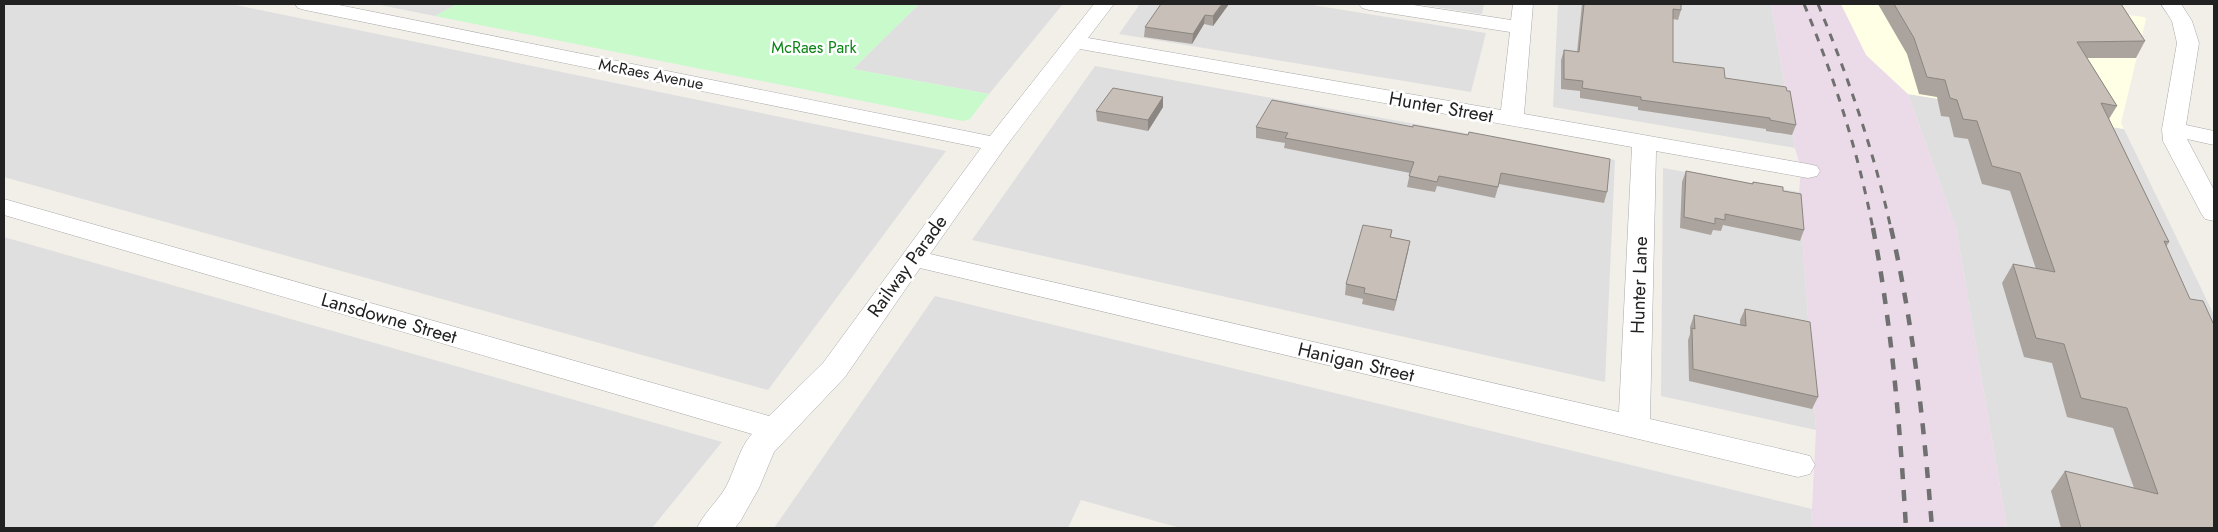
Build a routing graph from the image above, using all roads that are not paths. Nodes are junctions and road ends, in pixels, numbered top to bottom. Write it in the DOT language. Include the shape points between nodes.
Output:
graph roads {
  1 [pos="305,4"];
  2 [pos="1104,4"];
  3 [pos="1369,4"];
  4 [pos="1523,4"];
  5 [pos="2172,4"];
  6 [pos="1520,27"];
  7 [pos="1074,42"];
  8 [pos="1512,120"];
  9 [pos="2174,129"];
  10 [pos="2214,138"];
  11 [pos="1644,143"];
  12 [pos="996,144"];
  13 [pos="1808,171"];
  14 [pos="4,208"];
  15 [pos="2214,213"];
  16 [pos="913,258"];
  17 [pos="1634,427"];
  18 [pos="775,429"];
  19 [pos="1798,465"];
  20 [pos="714,528"];
  1 -- 12 [label="street, McRaes Avenue"];
  2 -- 7 [label="street, Railway Parade"];
  3 -- 6 [label="street"];
  4 -- 6 [label="street"];
  5 -- 9 [label="street" via="2182,21 2188,43"];
  6 -- 8 [label="street"];
  7 -- 8 [label="street, Hunter Street"];
  7 -- 12 [label="street, Railway Parade"];
  8 -- 11 [label="street, Hunter Street"];
  9 -- 10 [label="street"];
  9 -- 15 [label="street" via="2176,141"];
  11 -- 13 [label="street, Hunter Street"];
  11 -- 17 [label="street, Hunter Lane"];
  12 -- 16 [label="street, Railway Parade"];
  14 -- 18 [label="street, Lansdowne Street"];
  16 -- 17 [label="street, Hanigan Street"];
  16 -- 18 [label="street, Railway Parade" via="834,370"];
  17 -- 19 [label="street, Hanigan Street"];
  18 -- 20 [label="street, Railway Parade" via="760,446 729,511"];
}
